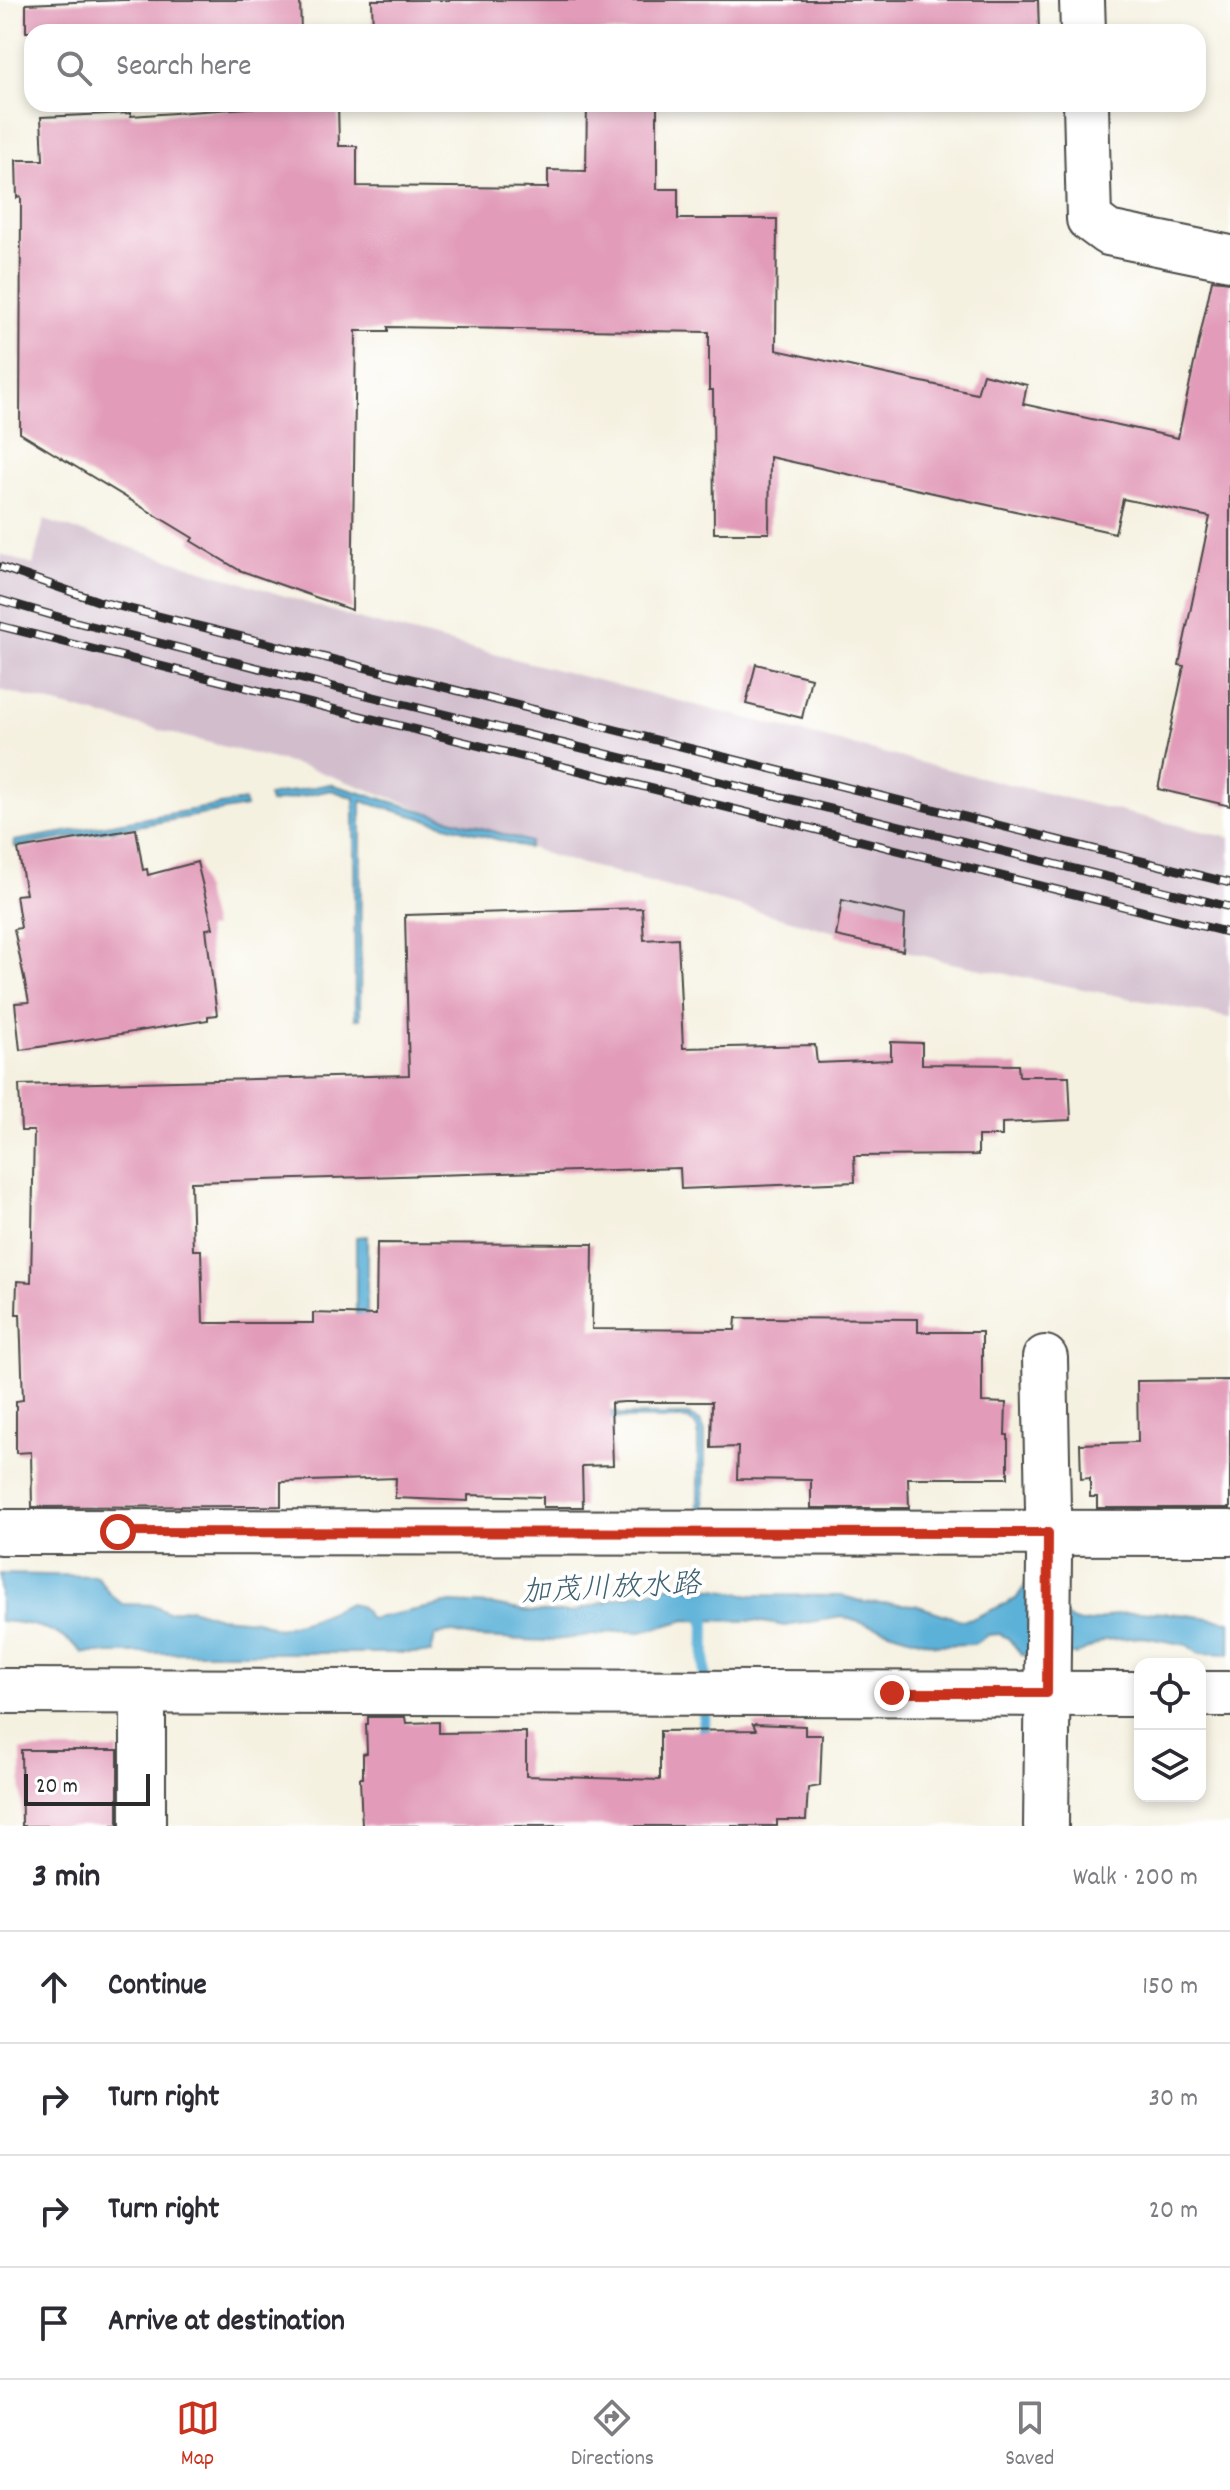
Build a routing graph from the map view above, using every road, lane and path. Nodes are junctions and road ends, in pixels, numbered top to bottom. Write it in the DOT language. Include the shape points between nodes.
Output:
graph roads {
  1 [pos="1082,0"];
  2 [pos="1083,24"];
  3 [pos="1086,112"];
  4 [pos="1230,258"];
  5 [pos="1045,1358"];
  6 [pos="0,1532"];
  7 [pos="1230,1533"];
  8 [pos="1049,1546"];
  9 [pos="1046,1687"];
  10 [pos="0,1691"];
  11 [pos="143,1691"];
  12 [pos="1134,1694"];
  13 [pos="1206,1694"];
  14 [pos="1230,1694"];
  15 [pos="143,1826"];
  16 [pos="1046,1826"];
  1 -- 2 [label="street"];
  3 -- 4 [label="street" via="1089,219 1108,233"];
  5 -- 8 [label="street"];
  6 -- 8 [label="street"];
  7 -- 8 [label="street"];
  8 -- 9 [label="street"];
  9 -- 11 [label="street"];
  9 -- 12 [label="street"];
  9 -- 16 [label="street"];
  10 -- 11 [label="street"];
  11 -- 15 [label="street"];
  13 -- 14 [label="street"];
}
